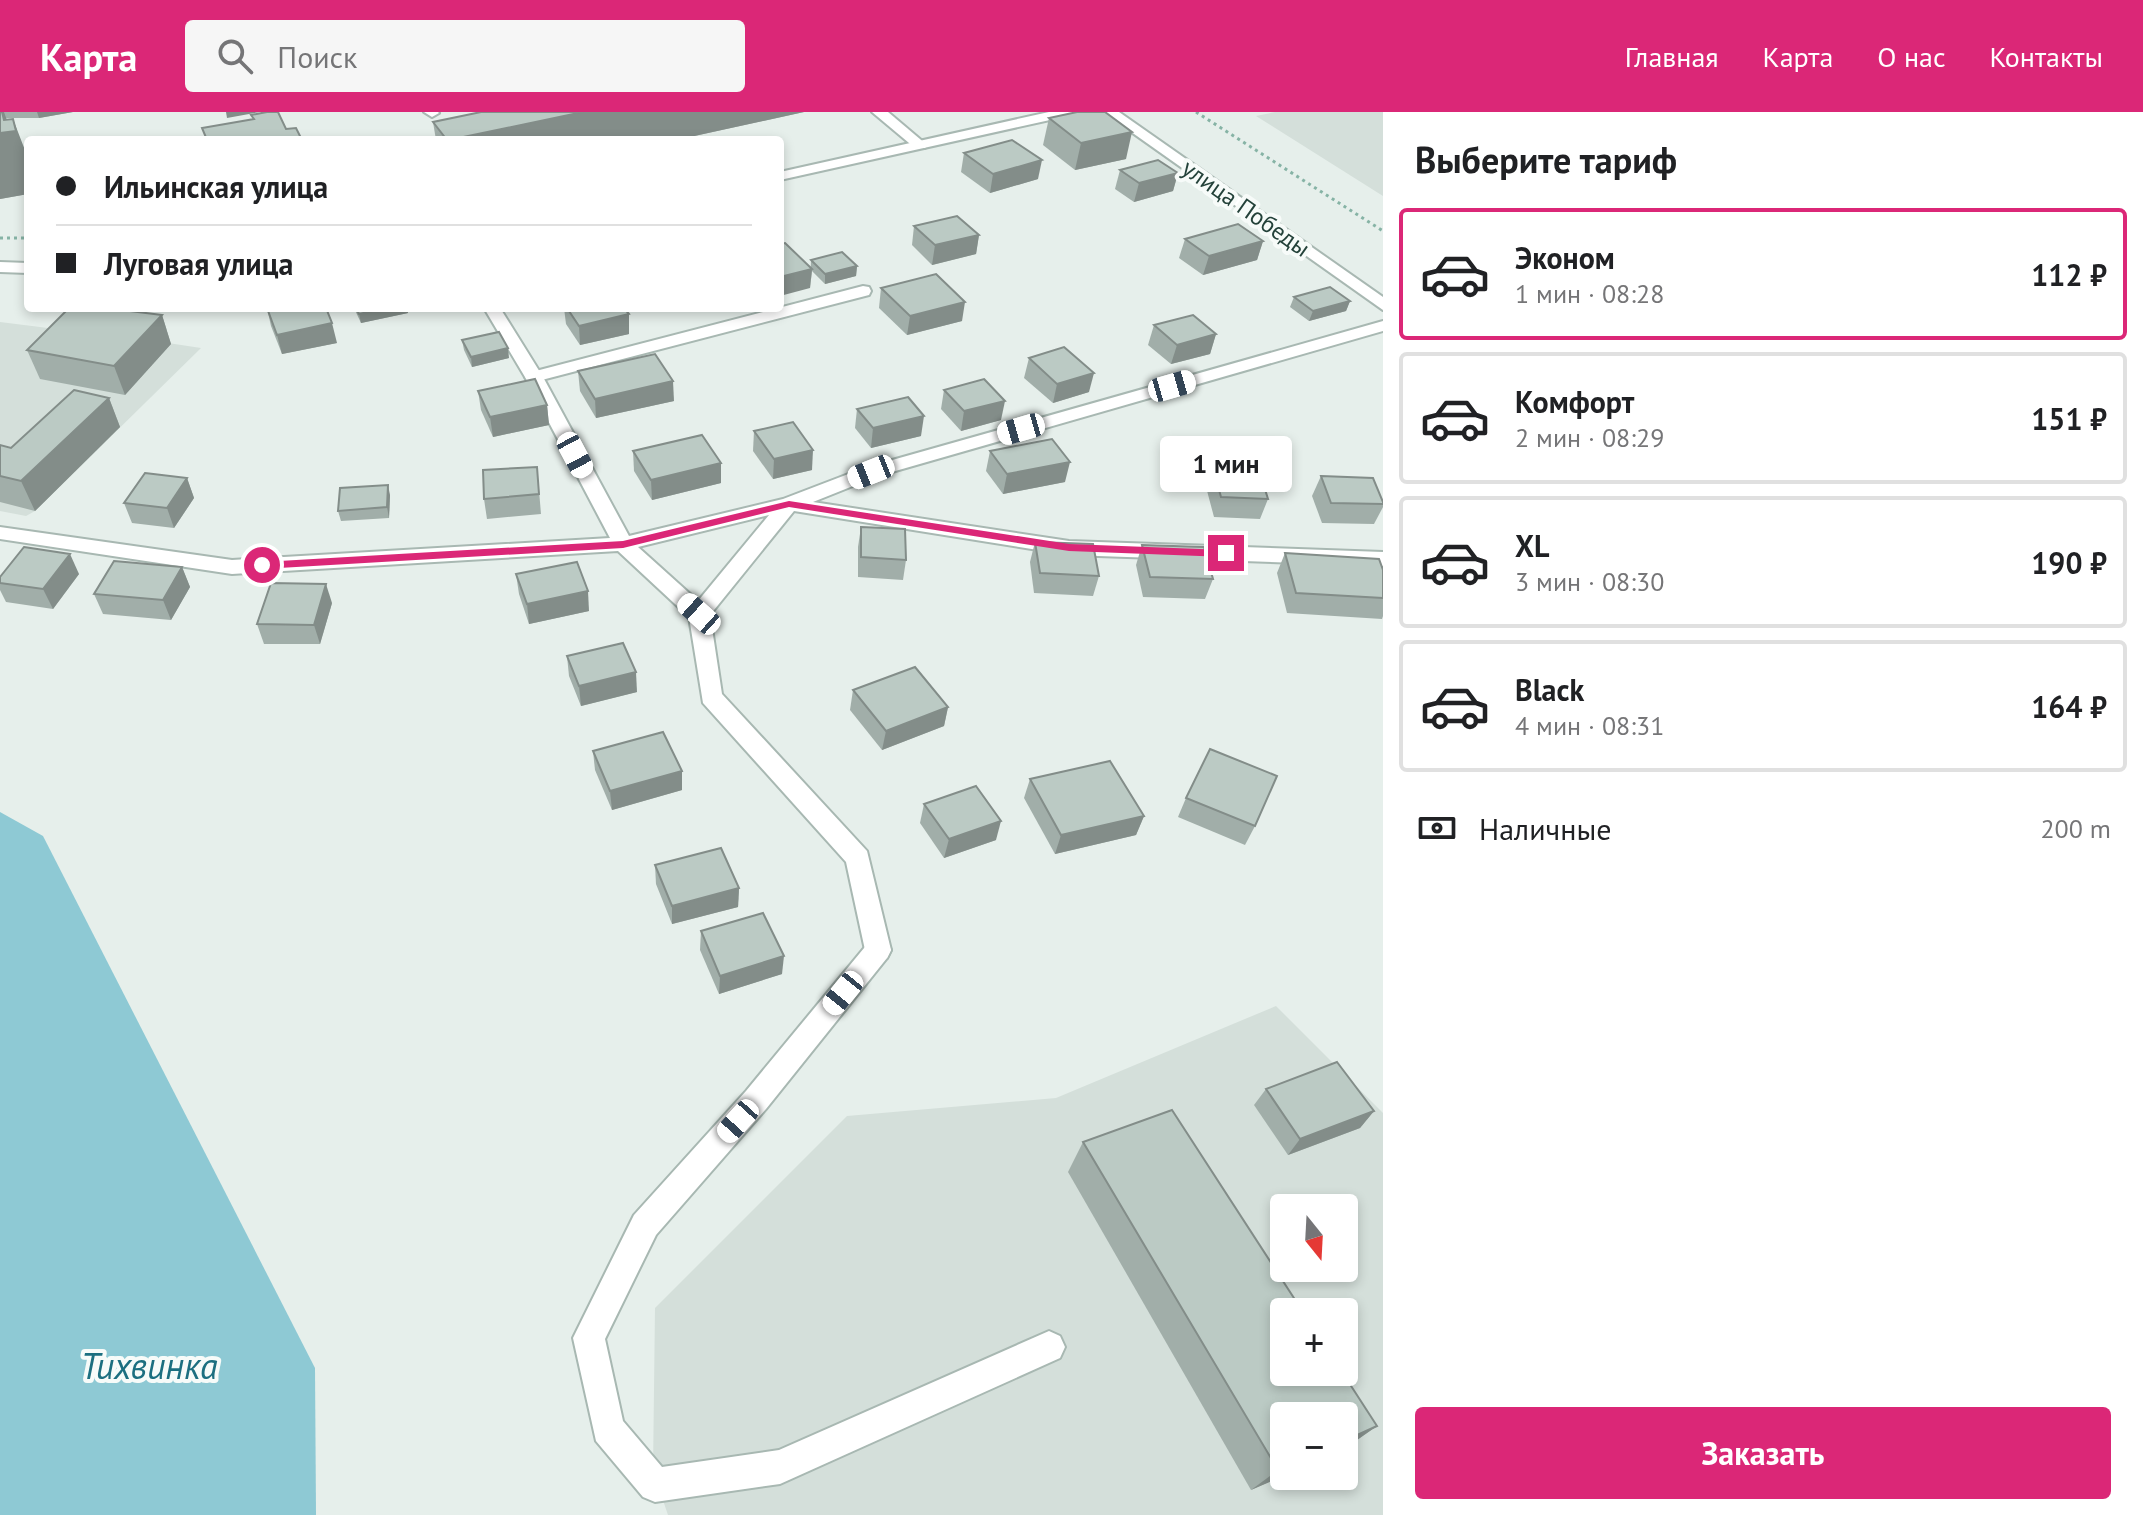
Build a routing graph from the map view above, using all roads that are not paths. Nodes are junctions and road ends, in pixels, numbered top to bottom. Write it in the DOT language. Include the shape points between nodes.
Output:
graph roads {
  1 [pos="879,112"];
  2 [pos="1068,112"];
  3 [pos="1110,112"];
  4 [pos="920,145"];
  5 [pos="784,175"];
  6 [pos="0,267"];
  7 [pos="24,268"];
  8 [pos="863,291"];
  9 [pos="1383,305"];
  10 [pos="494,312"];
  11 [pos="783,312"];
  12 [pos="784,312"];
  13 [pos="1383,326"];
  14 [pos="534,377"];
  15 [pos="789,504"];
  16 [pos="0,533"];
  17 [pos="623,544"];
  18 [pos="1383,559"];
  19 [pos="699,614"];
  20 [pos="1049,1347"];
  1 -- 4 [label="street"];
  2 -- 4 [label="street"];
  3 -- 9 [label="street, улица Победы"];
  4 -- 5 [label="street"];
  6 -- 7 [label="street"];
  8 -- 12 [label="street"];
  10 -- 14 [label="street"];
  11 -- 14 [label="street"];
  13 -- 15 [label="street" via="871,472"];
  14 -- 17 [label="street"];
  15 -- 17 [label="street"];
  15 -- 18 [label="street" via="1069,548"];
  15 -- 19 [label="street"];
  16 -- 17 [label="street" via="232,567"];
  17 -- 19 [label="street"];
  19 -- 20 [label="street" via="711,697 858,858 878,950 645,1225 589,1338 608,1429 655,1485 780,1467"];
}
